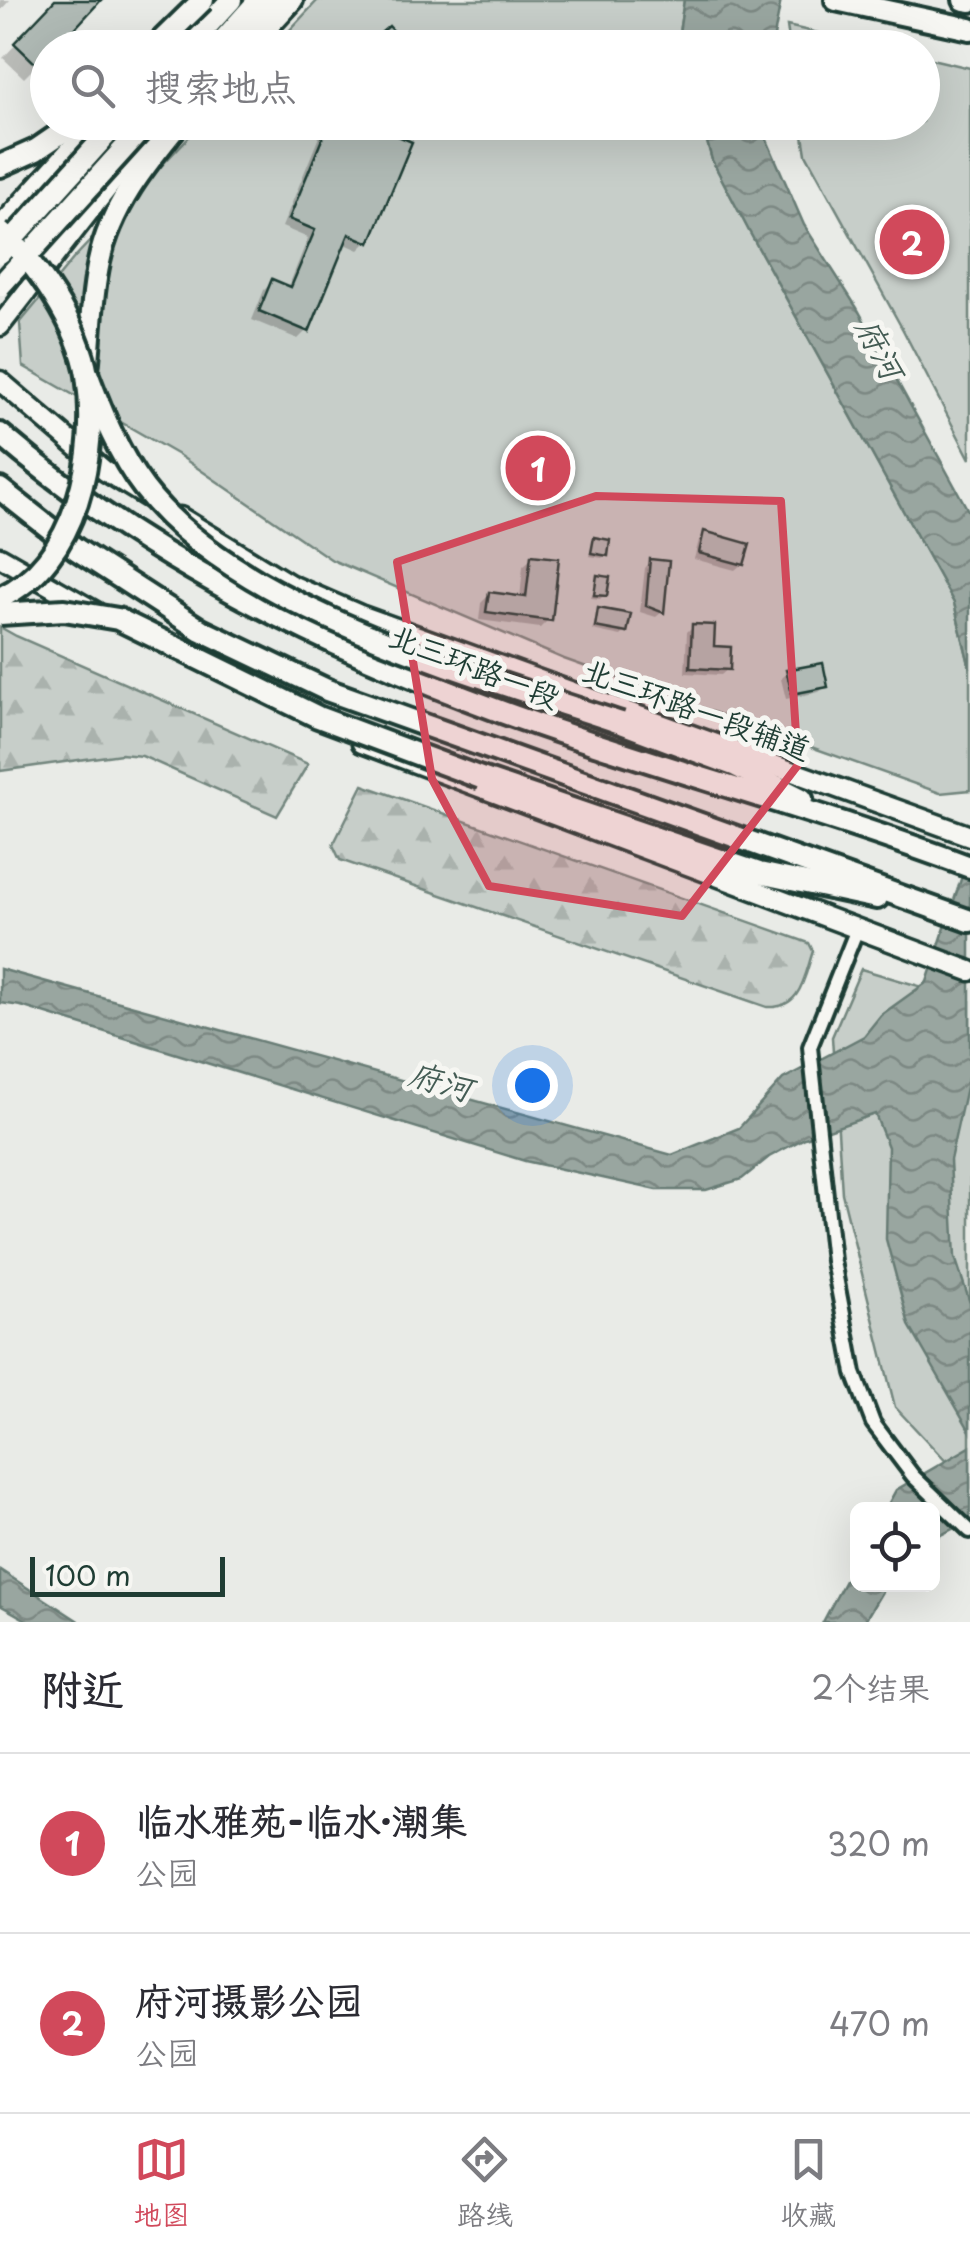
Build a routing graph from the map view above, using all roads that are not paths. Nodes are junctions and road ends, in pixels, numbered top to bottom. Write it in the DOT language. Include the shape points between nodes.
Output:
graph roads {
  1 [pos="231,0"];
  2 [pos="259,0"];
  3 [pos="274,0"];
  4 [pos="292,0"];
  5 [pos="836,0"];
  6 [pos="201,2"];
  7 [pos="970,29"];
  8 [pos="172,30"];
  9 [pos="178,30"];
  10 [pos="204,30"];
  11 [pos="232,30"];
  12 [pos="247,30"];
  13 [pos="264,30"];
  14 [pos="50,140"];
  15 [pos="80,140"];
  16 [pos="102,140"];
  17 [pos="132,140"];
  18 [pos="149,140"];
  19 [pos="165,140"];
  20 [pos="0,166"];
  21 [pos="0,230"];
  22 [pos="0,253"];
  23 [pos="0,286"];
  24 [pos="0,326"];
  25 [pos="87,373"];
  26 [pos="0,382"];
  27 [pos="0,434"];
  28 [pos="0,490"];
  29 [pos="0,557"];
  30 [pos="0,598"];
  31 [pos="0,614"];
  32 [pos="852,825"];
  33 [pos="968,835"];
  34 [pos="965,865"];
  35 [pos="943,911"];
  36 [pos="970,922"];
  37 [pos="857,929"];
  38 [pos="970,970"];
  39 [pos="970,1531"];
  1 -- 10 [label="main road"];
  2 -- 11 [label="main road"];
  3 -- 12 [label="main road"];
  4 -- 13 [label="main road"];
  5 -- 7 [label="main road"];
  6 -- 8 [label="main road, bridge"];
  6 -- 9 [label="main road"];
  14 -- 20 [label="main road"];
  15 -- 21 [label="main road"];
  16 -- 22 [label="main road, bridge"];
  17 -- 23 [label="main road, bridge"];
  18 -- 24 [label="main road"];
  19 -- 25 [label="main road" via="144,164 104,244"];
  21 -- 25 [label="main road, bridge" via="46,284"];
  25 -- 30 [label="main road, bridge" via="86,452 68,525 36,572"];
  25 -- 32 [label="main road, bridge" via="104,419 145,490 216,555 336,620 736,766"];
  26 -- 33 [label="main road, 北三环路一段辅道" via="105,471 289,584"];
  27 -- 32 [label="main road, 北三环路一段" via="96,511 324,638 501,712"];
  28 -- 35 [label="main road" via="201,630 327,690"];
  29 -- 37 [label="main road" via="214,675 339,734"];
  31 -- 35 [label="main road, bridge" via="64,610 118,619 318,717 482,778 759,873"];
  32 -- 34 [label="main road, 北三环路一段"];
  35 -- 36 [label="main road"];
  37 -- 38 [label="main road"];
  37 -- 39 [label="street" via="810,1060 832,1261 854,1373 873,1423 913,1476"];
}
